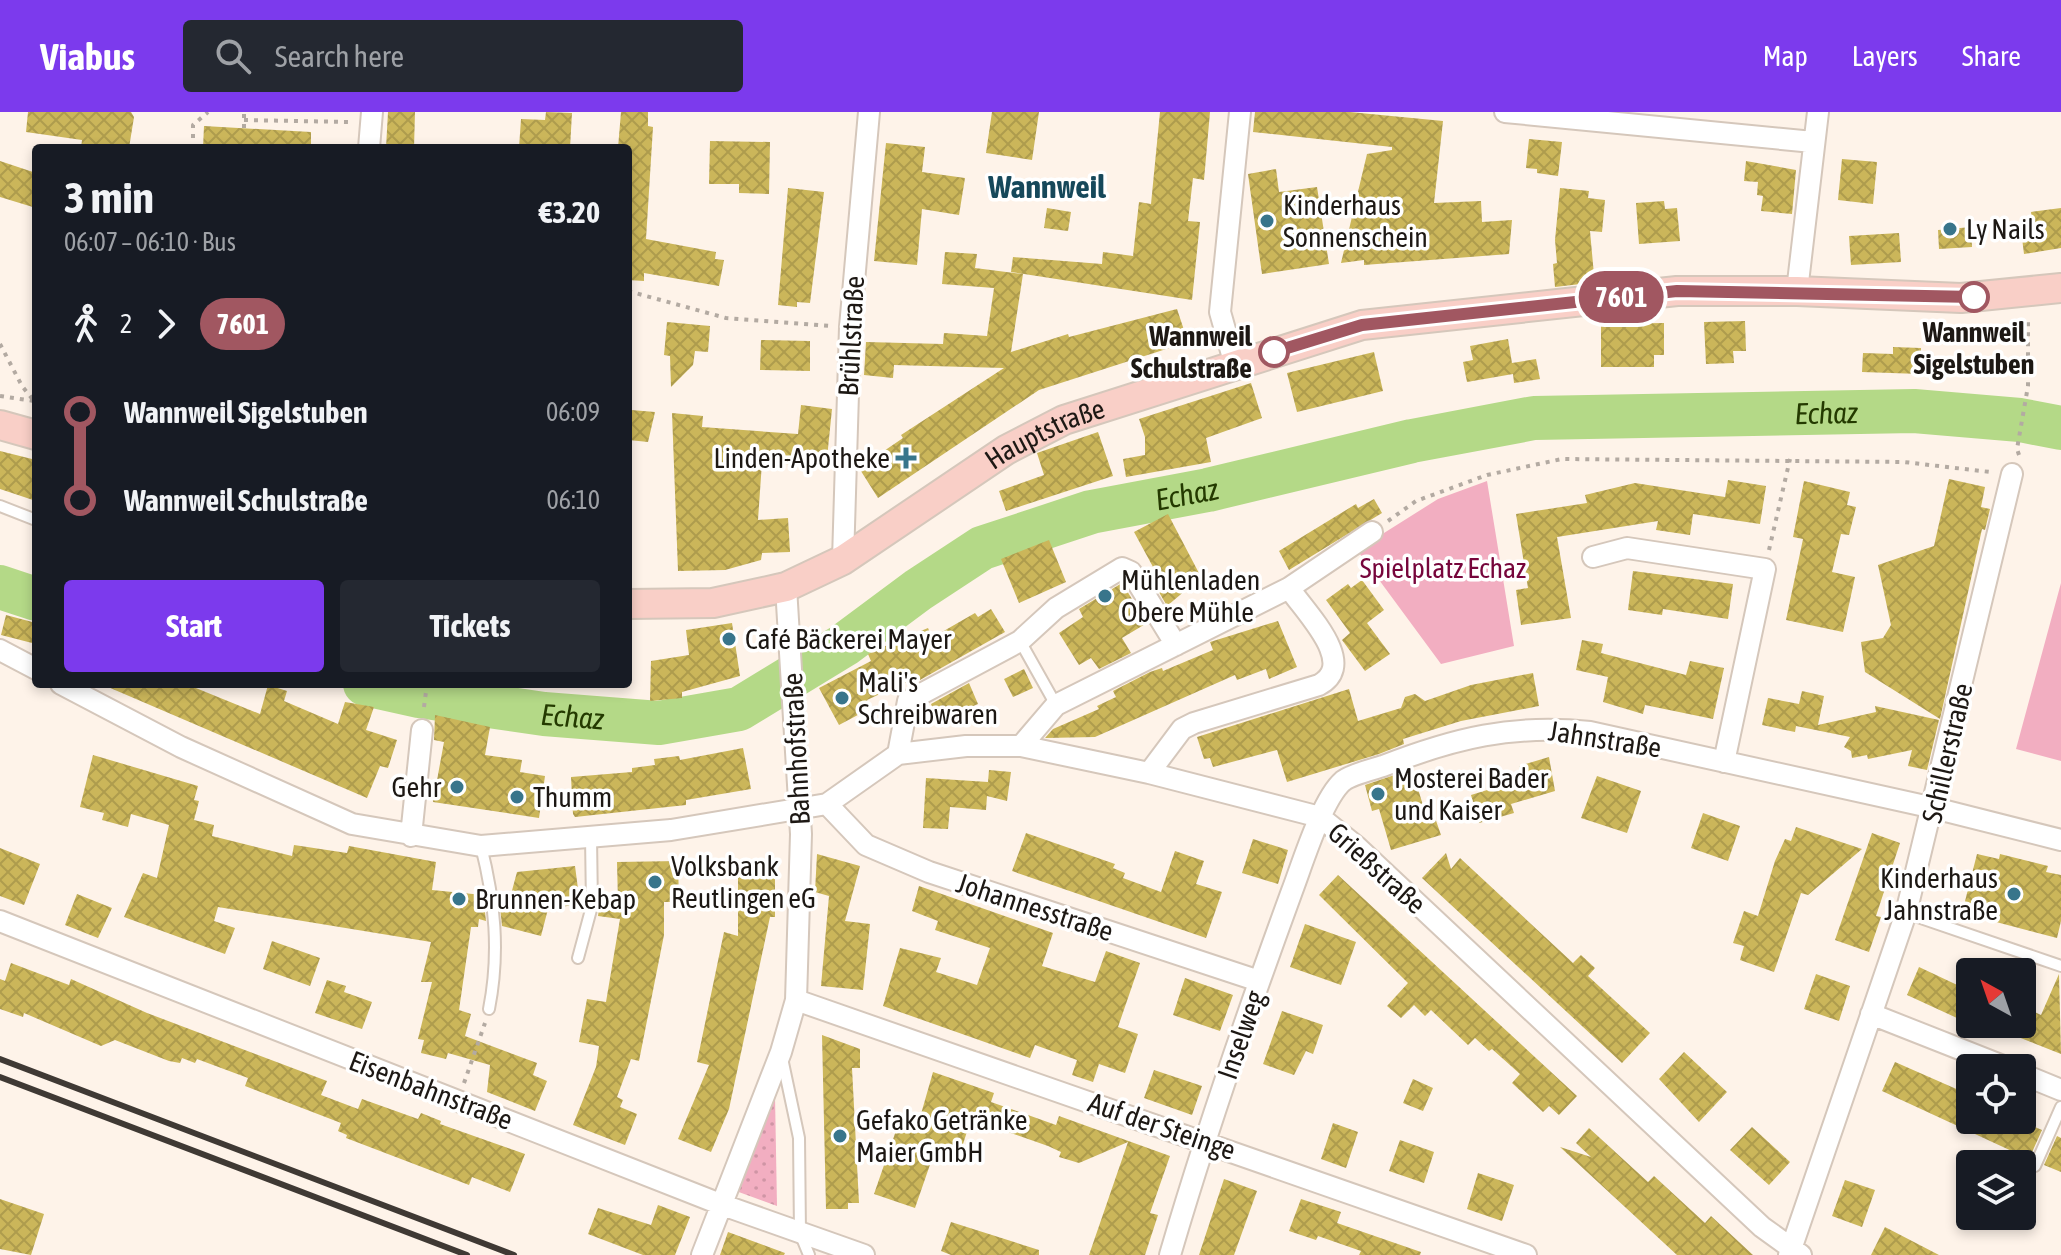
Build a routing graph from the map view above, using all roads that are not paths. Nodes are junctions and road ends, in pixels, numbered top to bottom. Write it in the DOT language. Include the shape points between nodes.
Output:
graph roads {
  1 [pos="869,112"];
  2 [pos="1240,112"];
  3 [pos="1505,112"];
  4 [pos="1818,112"];
  5 [pos="372,117"];
  6 [pos="1813,142"];
  7 [pos="369,144"];
  8 [pos="2061,288"];
  9 [pos="1797,291"];
  10 [pos="1235,365"];
  11 [pos="0,425"];
  12 [pos="32,434"];
  13 [pos="2012,474"];
  14 [pos="0,506"];
  15 [pos="32,518"];
  16 [pos="1372,532"];
  17 [pos="1593,557"];
  18 [pos="843,560"];
  19 [pos="786,587"];
  20 [pos="1289,588"];
  21 [pos="632,604"];
  22 [pos="1020,641"];
  23 [pos="1176,645"];
  24 [pos="0,650"];
  25 [pos="32,667"];
  26 [pos="69,688"];
  27 [pos="1056,705"];
  28 [pos="422,730"];
  29 [pos="1021,746"];
  30 [pos="898,754"];
  31 [pos="1724,762"];
  32 [pos="1149,773"];
  33 [pos="827,804"];
  34 [pos="799,808"];
  35 [pos="1934,808"];
  36 [pos="1320,817"];
  37 [pos="411,836"];
  38 [pos="591,837"];
  39 [pos="2061,840"];
  40 [pos="481,846"];
  41 [pos="1906,913"];
  42 [pos="0,921"];
  43 [pos="578,958"];
  44 [pos="2061,966"];
  45 [pos="1259,981"];
  46 [pos="796,1000"];
  47 [pos="489,1009"];
  48 [pos="1871,1014"];
  49 [pos="781,1052"];
  50 [pos="1972,1054"];
  51 [pos="2036,1080"];
  52 [pos="2061,1090"];
  53 [pos="2061,1107"];
  54 [pos="1204,1140"];
  55 [pos="2036,1164"];
  56 [pos="720,1204"];
  57 [pos="800,1233"];
  58 [pos="1793,1253"];
  59 [pos="702,1255"];
  60 [pos="809,1255"];
  61 [pos="864,1255"];
  62 [pos="1170,1255"];
  63 [pos="1526,1255"];
  1 -- 18 [label="street, Brühlstraße" via="850,327"];
  2 -- 10 [label="street" via="1220,312"];
  3 -- 6 [label="street"];
  4 -- 6 [label="street"];
  5 -- 7 [label="street"];
  6 -- 9 [label="street"];
  8 -- 9 [label="main road, Hauptstraße" via="1961,298"];
  9 -- 10 [label="main road, Hauptstraße" via="1677,291 1362,325"];
  10 -- 18 [label="main road, Hauptstraße" via="1035,433"];
  11 -- 12 [label="main road"];
  13 -- 35 [label="street, Schillerstraße"];
  14 -- 15 [label="lane"];
  16 -- 20 [label="street"];
  17 -- 31 [label="street" via="1627,548 1765,569"];
  18 -- 19 [label="main road, Hauptstraße"];
  19 -- 21 [label="main road, Hauptstraße" via="713,603"];
  19 -- 34 [label="street, Bahnhofstraße"];
  20 -- 23 [label="street"];
  20 -- 32 [label="street" via="1333,654 1333,676 1182,729"];
  22 -- 23 [label="street" via="1056,608 1122,568 1131,572"];
  22 -- 27 [label="lane"];
  22 -- 30 [label="street" via="908,701"];
  23 -- 27 [label="street"];
  24 -- 25 [label="street"];
  26 -- 37 [label="street, Grießstraße" via="181,747 352,824"];
  27 -- 29 [label="street"];
  28 -- 37 [label="street"];
  29 -- 30 [label="street, Grießstraße"];
  29 -- 32 [label="street, Grießstraße"];
  30 -- 33 [label="street, Grießstraße"];
  31 -- 35 [label="street, Jahnstraße"];
  31 -- 36 [label="street, Jahnstraße" via="1590,732 1542,727 1490,733 1427,749 1343,781"];
  32 -- 36 [label="street, Grießstraße"];
  33 -- 34 [label="street, Grießstraße"];
  33 -- 45 [label="street, Johannesstraße" via="866,845 929,872"];
  34 -- 38 [label="street, Grießstraße" via="671,830"];
  34 -- 46 [label="street, Bahnhofstraße"];
  35 -- 39 [label="street, Jahnstraße"];
  35 -- 41 [label="street, Schillerstraße"];
  36 -- 45 [label="street, Inselweg"];
  36 -- 58 [label="street, Grießstraße"];
  37 -- 40 [label="street, Grießstraße"];
  38 -- 40 [label="street, Grießstraße"];
  38 -- 43 [label="lane" via="592,906"];
  40 -- 47 [label="lane" via="496,927 496,975"];
  41 -- 44 [label="lane"];
  41 -- 48 [label="street, Schillerstraße"];
  42 -- 56 [label="street, Eisenbahnstraße"];
  45 -- 54 [label="street, Inselweg"];
  46 -- 49 [label="street, Bahnhofstraße"];
  46 -- 54 [label="street, Auf der Steinge"];
  48 -- 50 [label="street"];
  48 -- 58 [label="street, Schillerstraße"];
  49 -- 56 [label="street, Bahnhofstraße"];
  49 -- 57 [label="lane, Bahnhofstraße" via="799,1138"];
  51 -- 52 [label="street"];
  53 -- 55 [label="lane"];
  54 -- 62 [label="street, Inselweg"];
  54 -- 63 [label="street, Auf der Steinge"];
  56 -- 57 [label="street, Eisenbahnstraße"];
  56 -- 59 [label="street, Bahnhofstraße"];
  57 -- 60 [label="lane"];
  57 -- 61 [label="street, Eisenbahnstraße"];
}
